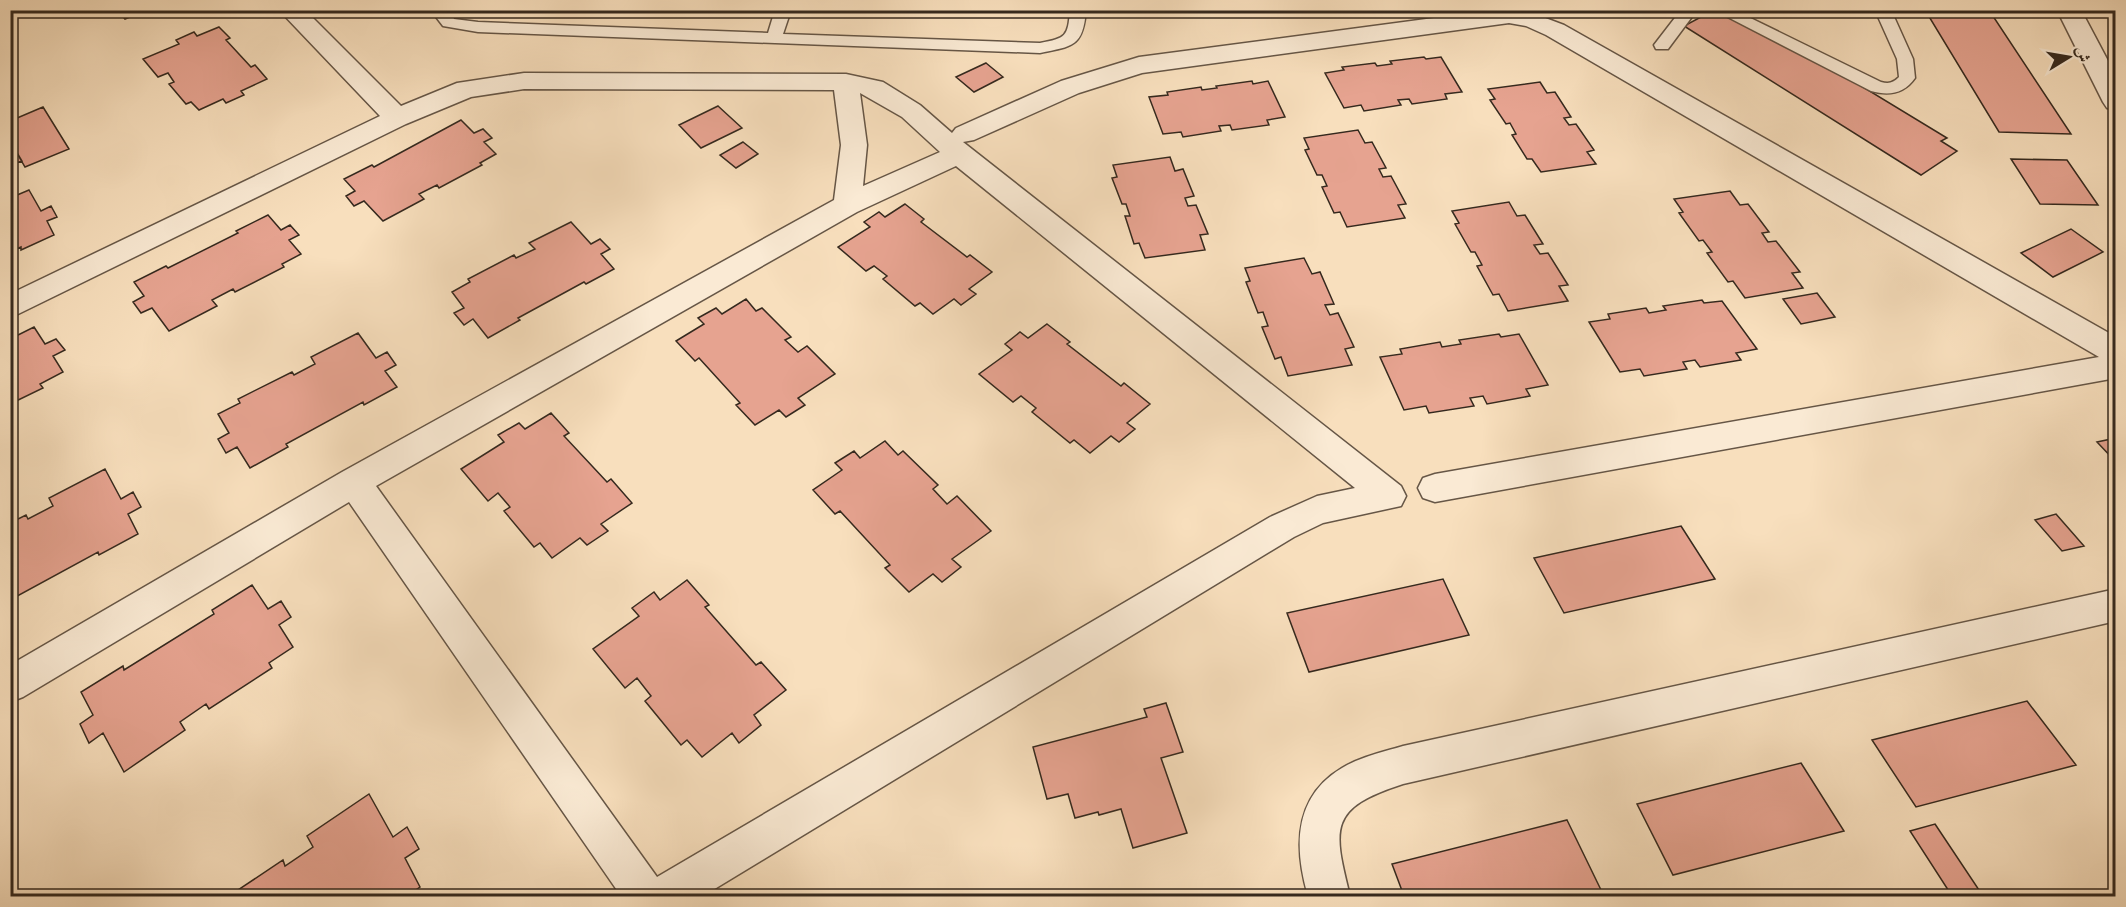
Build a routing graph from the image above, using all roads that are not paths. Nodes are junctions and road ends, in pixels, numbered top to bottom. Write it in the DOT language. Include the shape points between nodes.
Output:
graph roads {
  1 [pos="291,10"];
  2 [pos="442,10"];
  3 [pos="783,10"];
  4 [pos="1078,10"];
  5 [pos="1690,10"];
  6 [pos="1721,10"];
  7 [pos="1883,10"];
  8 [pos="2068,10"];
  9 [pos="1405,19"];
  10 [pos="774,38"];
  11 [pos="1662,45"];
  12 [pos="846,82"];
  13 [pos="2115,102"];
  14 [pos="397,118"];
  15 [pos="962,144"];
  16 [pos="847,205"];
  17 [pos="10,307"];
  18 [pos="2115,352"];
  19 [pos="2115,366"];
  20 [pos="354,482"];
  21 [pos="1435,488"];
  22 [pos="2115,605"];
  23 [pos="10,686"];
  24 [pos="645,897"];
  25 [pos="665,897"];
  26 [pos="1329,897"];
  1 -- 14 [label="street"];
  2 -- 10 [label="lane" via="449,23 478,27"];
  3 -- 10 [label="lane"];
  4 -- 10 [label="lane" via="1076,32 1065,43 1040,48"];
  5 -- 11 [label="lane"];
  6 -- 7 [label="lane" via="1852,76 1888,89 1900,86 1907,78 1905,59"];
  8 -- 13 [label="street"];
  9 -- 15 [label="street" via="1139,66 1070,87"];
  9 -- 18 [label="street" via="1509,16 1555,30"];
  12 -- 14 [label="street" via="524,81 466,89"];
  12 -- 15 [label="street" via="874,88"];
  12 -- 16 [label="street" via="854,145"];
  14 -- 17 [label="street"];
  15 -- 16 [label="street"];
  15 -- 25 [label="street" via="1389,496 1317,510 1282,527"];
  16 -- 20 [label="street"];
  19 -- 21 [label="street"];
  20 -- 23 [label="street"];
  20 -- 24 [label="street"];
  22 -- 26 [label="street" via="1415,762 1357,781 1339,793 1325,813 1317,837 1320,871"];
}
